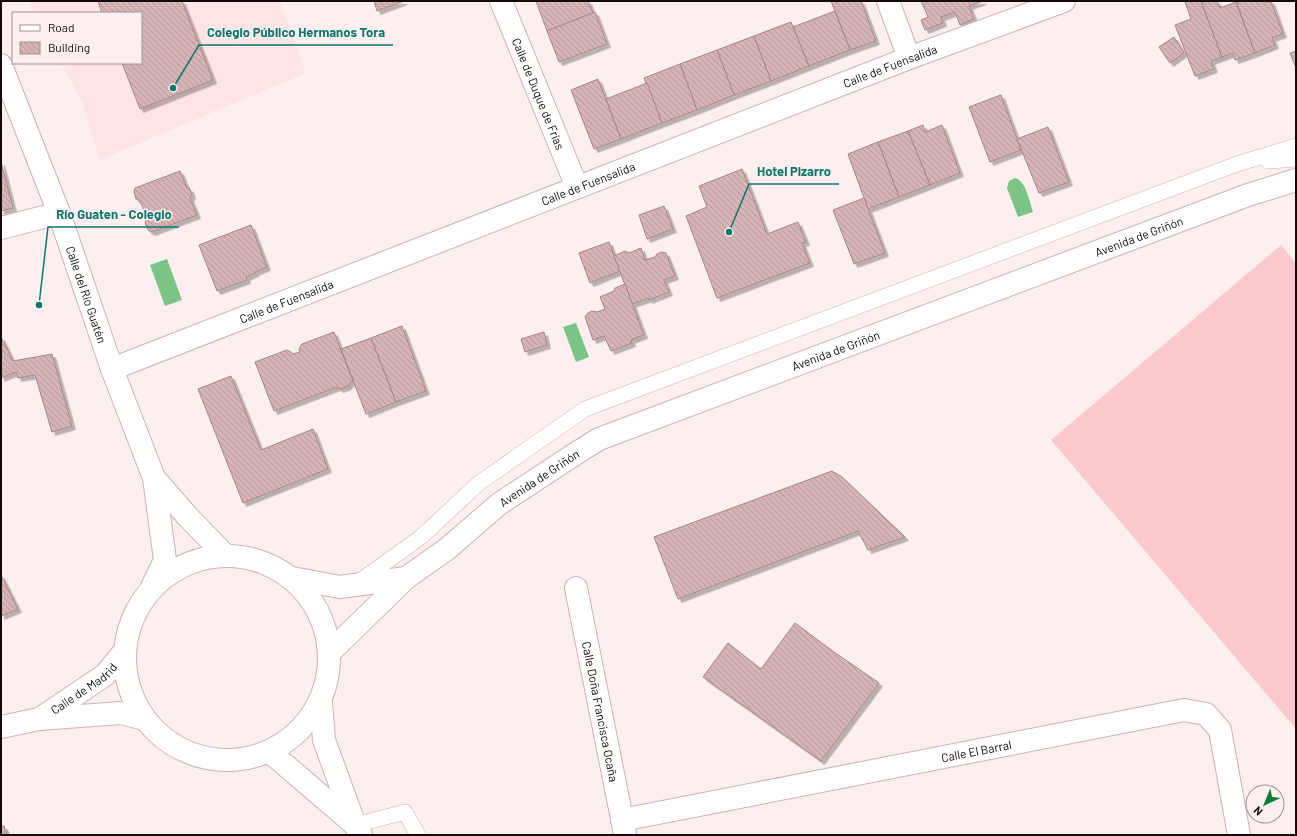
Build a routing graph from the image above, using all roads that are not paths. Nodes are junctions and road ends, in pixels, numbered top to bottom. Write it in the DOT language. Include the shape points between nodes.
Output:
graph roads {
  1 [pos="501,1"];
  2 [pos="888,1"];
  3 [pos="1064,1"];
  4 [pos="909,58"];
  5 [pos="1,65"];
  6 [pos="1296,146"];
  7 [pos="1296,159"];
  8 [pos="1237,164"];
  9 [pos="1296,180"];
  10 [pos="577,187"];
  11 [pos="58,213"];
  12 [pos="1,228"];
  13 [pos="112,369"];
  14 [pos="154,478"];
  15 [pos="225,555"];
  16 [pos="292,578"];
  17 [pos="406,578"];
  18 [pos="353,586"];
  19 [pos="152,587"];
  20 [pos="576,588"];
  21 [pos="124,652"];
  22 [pos="330,652"];
  23 [pos="321,703"];
  24 [pos="39,719"];
  25 [pos="144,719"];
  26 [pos="1,727"];
  27 [pos="270,752"];
  28 [pos="623,828"];
  29 [pos="358,830"];
  30 [pos="418,835"];
  31 [pos="1239,835"];
  1 -- 10 [label="street, Calle de Duque de Frías"];
  2 -- 4 [label="street"];
  3 -- 4 [label="street, Calle de Fuensalida"];
  4 -- 10 [label="street, Calle de Fuensalida"];
  5 -- 11 [label="street, Calle del Río Guatén"];
  6 -- 8 [label="lane"];
  7 -- 8 [label="lane"];
  8 -- 18 [label="lane" via="585,409 479,483 421,537"];
  9 -- 17 [label="street, Avenida de Griñón" via="1248,195 599,440 498,504 447,549"];
  10 -- 13 [label="street, Calle de Fuensalida"];
  11 -- 12 [label="street"];
  11 -- 13 [label="street, Calle del Río Guatén"];
  13 -- 14 [label="street, Calle del Río Guatén"];
  14 -- 15 [label="street" via="188,518"];
  14 -- 19 [label="street" via="165,560"];
  15 -- 16 [label="street" via="260,561"];
  15 -- 19 [label="street" via="189,562"];
  16 -- 18 [label="street, Avenida de Griñón" via="340,587"];
  16 -- 22 [label="street" via="322,617"];
  17 -- 18 [label="street, Avenida de Griñón"];
  17 -- 22 [label="street, Avenida de Griñón"];
  19 -- 21 [label="street" via="132,617"];
  20 -- 28 [label="street, Calle Doña Francisca Ocaña"];
  21 -- 24 [label="street, Calle de Madrid" via="105,675"];
  21 -- 25 [label="street" via="128,687"];
  22 -- 23 [label="street"];
  23 -- 27 [label="street" via="300,732"];
  23 -- 29 [label="street" via="324,740"];
  24 -- 25 [label="street, Calle de Madrid" via="121,713"];
  24 -- 26 [label="street, Calle de Madrid"];
  25 -- 27 [label="street" via="181,750 215,760 251,759"];
  27 -- 29 [label="street"];
  28 -- 31 [label="street, Calle El Barral" via="1184,710 1206,714 1220,730"];
  29 -- 30 [label="lane" via="405,812"];
}
